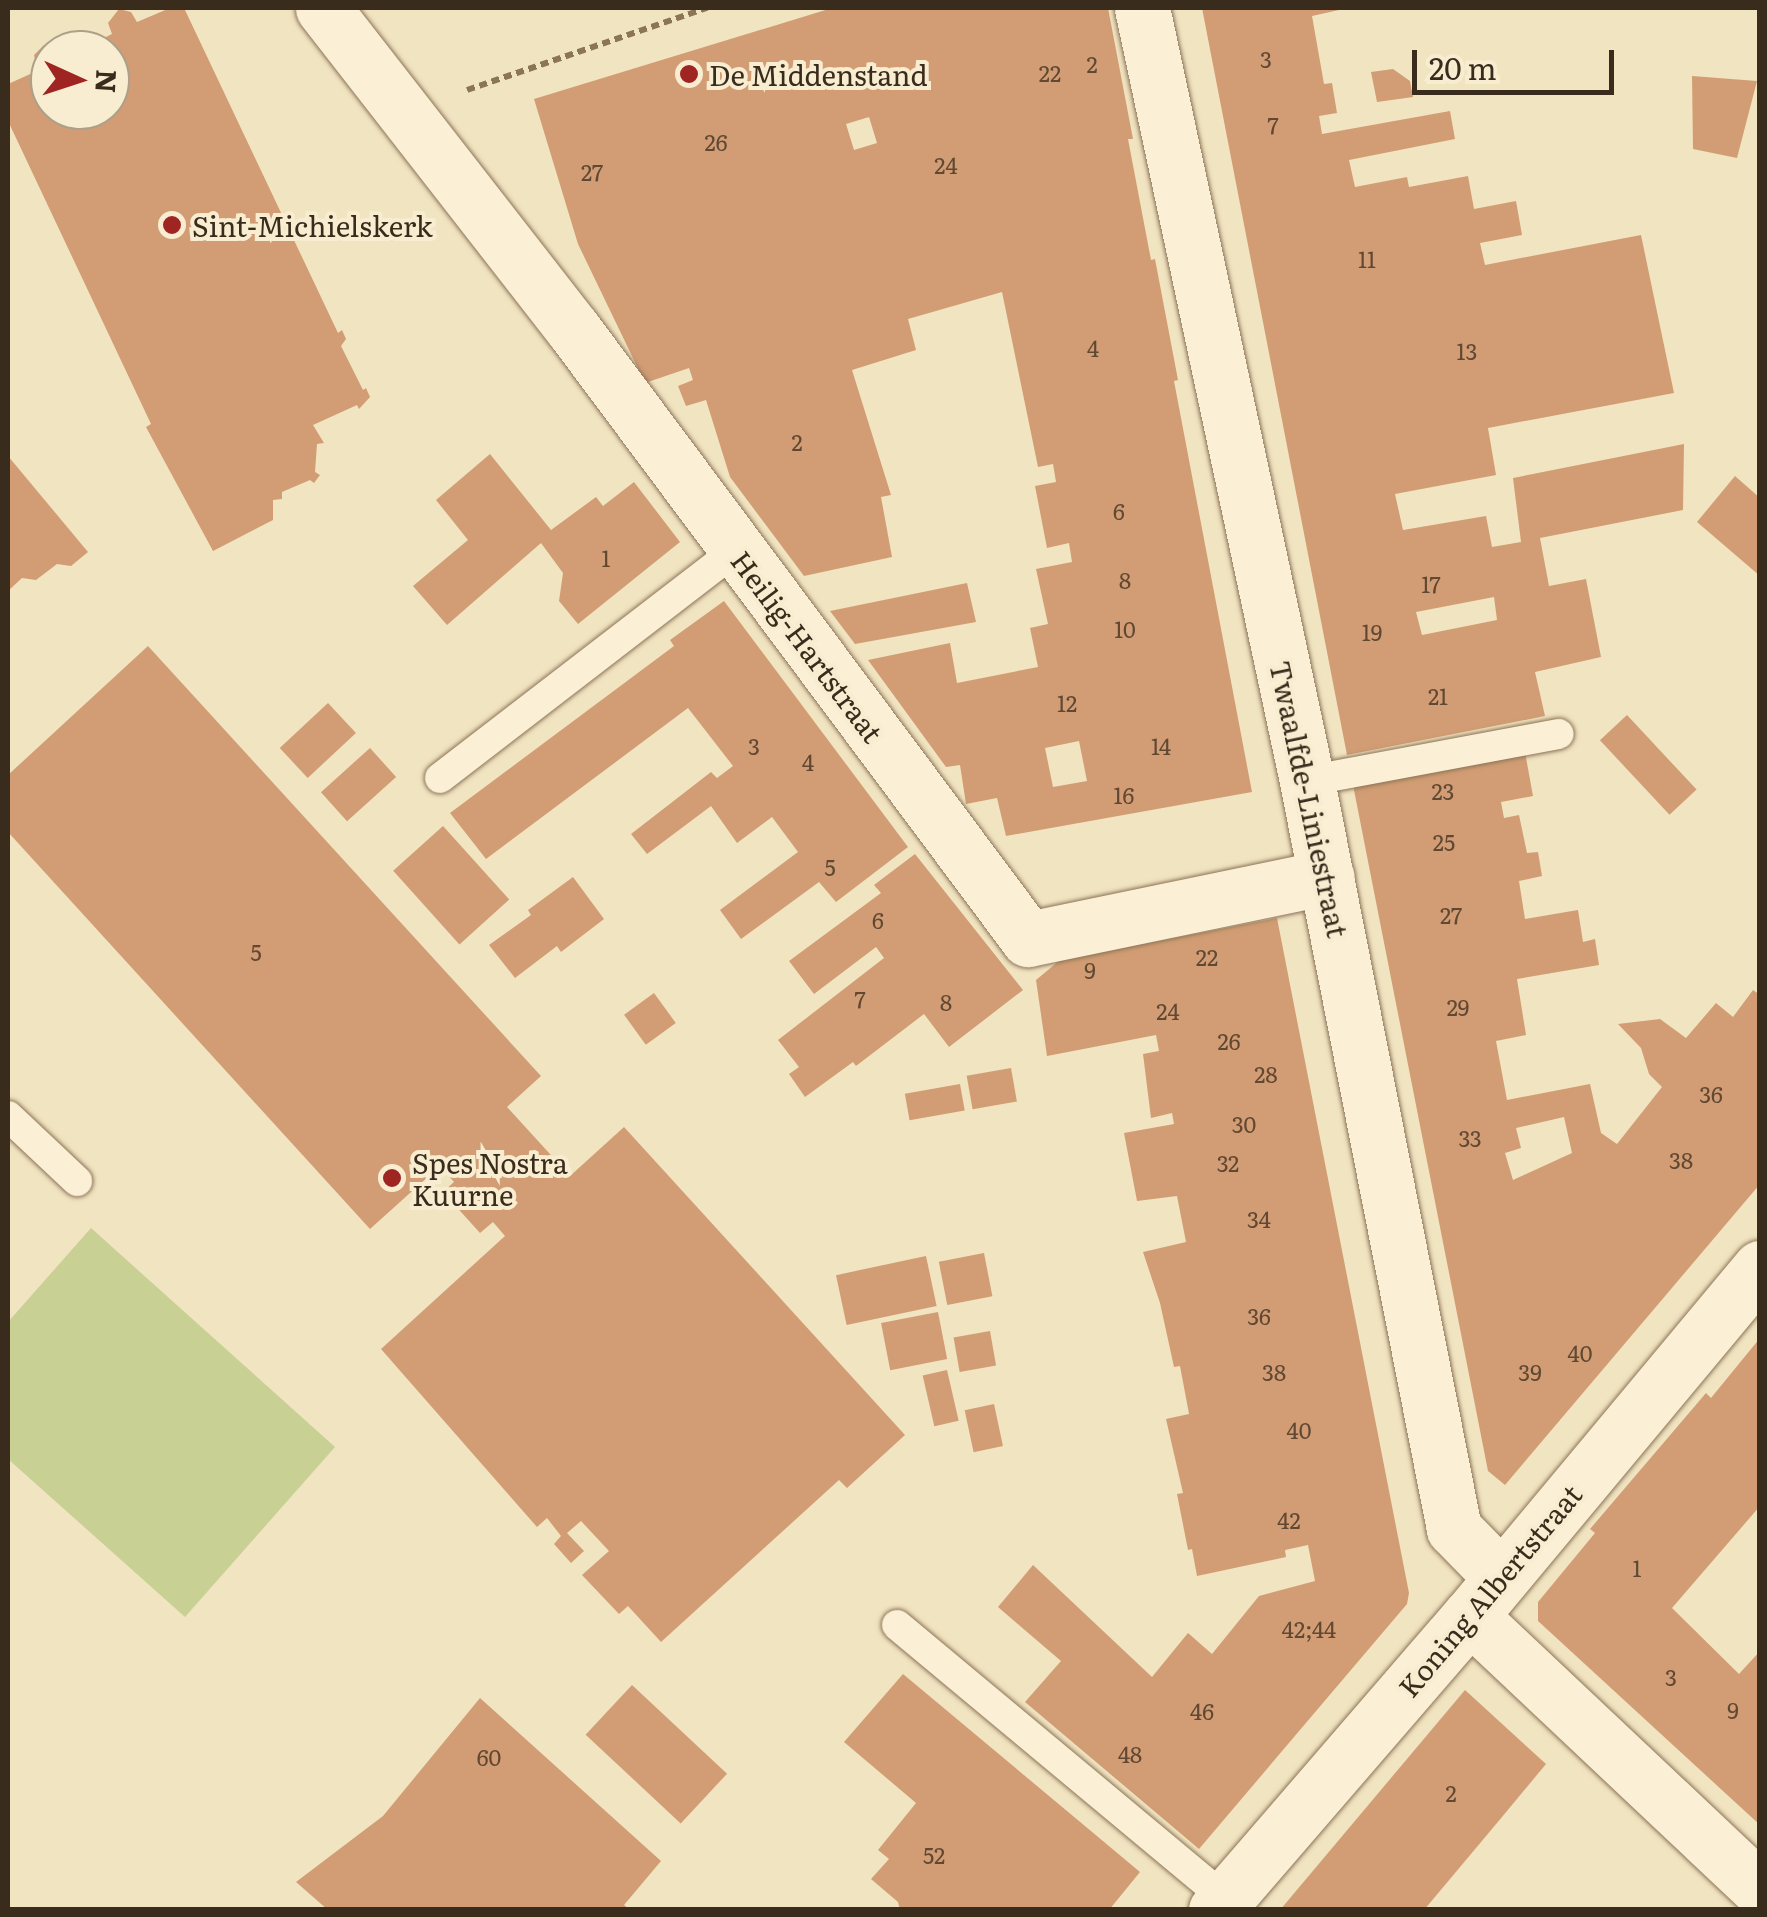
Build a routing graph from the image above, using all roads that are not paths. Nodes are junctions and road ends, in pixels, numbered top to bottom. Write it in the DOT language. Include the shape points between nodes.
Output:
graph roads {
  1 [pos="323,8"];
  2 [pos="1142,8"];
  3 [pos="736,550"];
  4 [pos="1559,734"];
  5 [pos="440,778"];
  6 [pos="1308,781"];
  7 [pos="1327,877"];
  8 [pos="8,1116"];
  9 [pos="77,1181"];
  10 [pos="1760,1268"];
  11 [pos="1485,1596"];
  12 [pos="896,1624"];
  13 [pos="1760,1889"];
  14 [pos="1220,1904"];
  1 -- 3 [label="street, Heilig-Hartstraat"];
  2 -- 6 [label="street, Twaalfde-Liniestraat"];
  3 -- 5 [label="lane"];
  3 -- 7 [label="street, Heilig-Hartstraat" via="1028,939"];
  4 -- 6 [label="lane"];
  6 -- 7 [label="street, Twaalfde-Liniestraat"];
  7 -- 11 [label="street, Twaalfde-Liniestraat" via="1454,1529"];
  8 -- 9 [label="lane"];
  10 -- 11 [label="street, Koning Albertstraat"];
  11 -- 13 [label="street, Twaalfde-Liniestraat"];
  11 -- 14 [label="street, Koning Albertstraat"];
  12 -- 14 [label="lane"];
}
